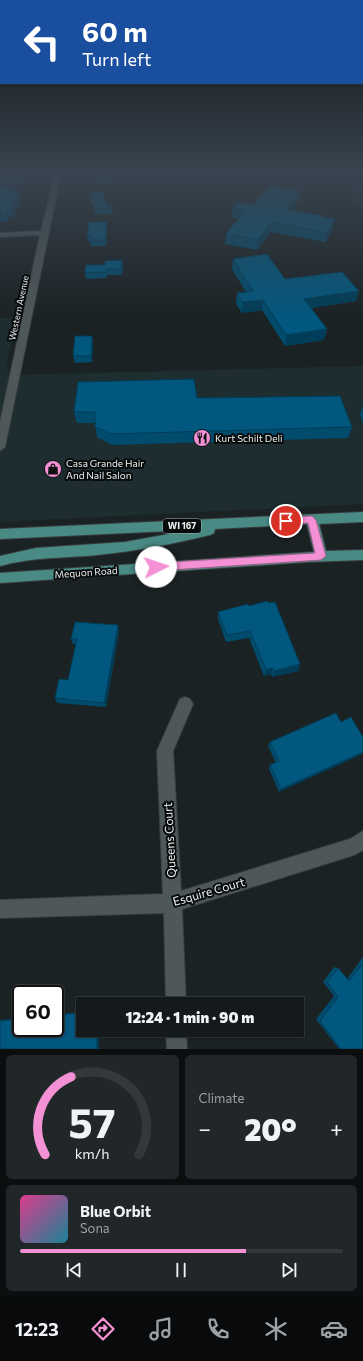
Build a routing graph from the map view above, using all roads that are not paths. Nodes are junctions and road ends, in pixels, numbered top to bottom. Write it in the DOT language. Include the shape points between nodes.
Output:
graph roads {
  1 [pos="47,222"];
  2 [pos="44,233"];
  3 [pos="0,235"];
  4 [pos="0,447"];
  5 [pos="363,517"];
  6 [pos="312,520"];
  7 [pos="234,524"];
  8 [pos="0,534"];
  9 [pos="363,554"];
  10 [pos="321,556"];
  11 [pos="0,561"];
  12 [pos="0,578"];
  13 [pos="185,704"];
  14 [pos="363,840"];
  15 [pos="173,904"];
  16 [pos="0,909"];
  17 [pos="176,997"];
  18 [pos="176,1037"];
  19 [pos="177,1049"];
  1 -- 2 [label="street, Western Avenue"];
  2 -- 3 [label="street"];
  2 -- 4 [label="street, Western Avenue"];
  5 -- 6 [label="main road, WI 167"];
  6 -- 7 [label="main road, WI 167"];
  6 -- 10 [label="main road"];
  7 -- 8 [label="main road, WI 167"];
  7 -- 11 [label="main road" via="170,540 95,550 33,553"];
  9 -- 10 [label="main road, Mequon Road"];
  10 -- 12 [label="main road, Mequon Road"];
  13 -- 15 [label="street, Queens Court" via="165,752"];
  14 -- 15 [label="street, Esquire Court" via="354,846"];
  15 -- 16 [label="street, Esquire Court"];
  15 -- 17 [label="street, Queens Court"];
  18 -- 19 [label="street"];
}
